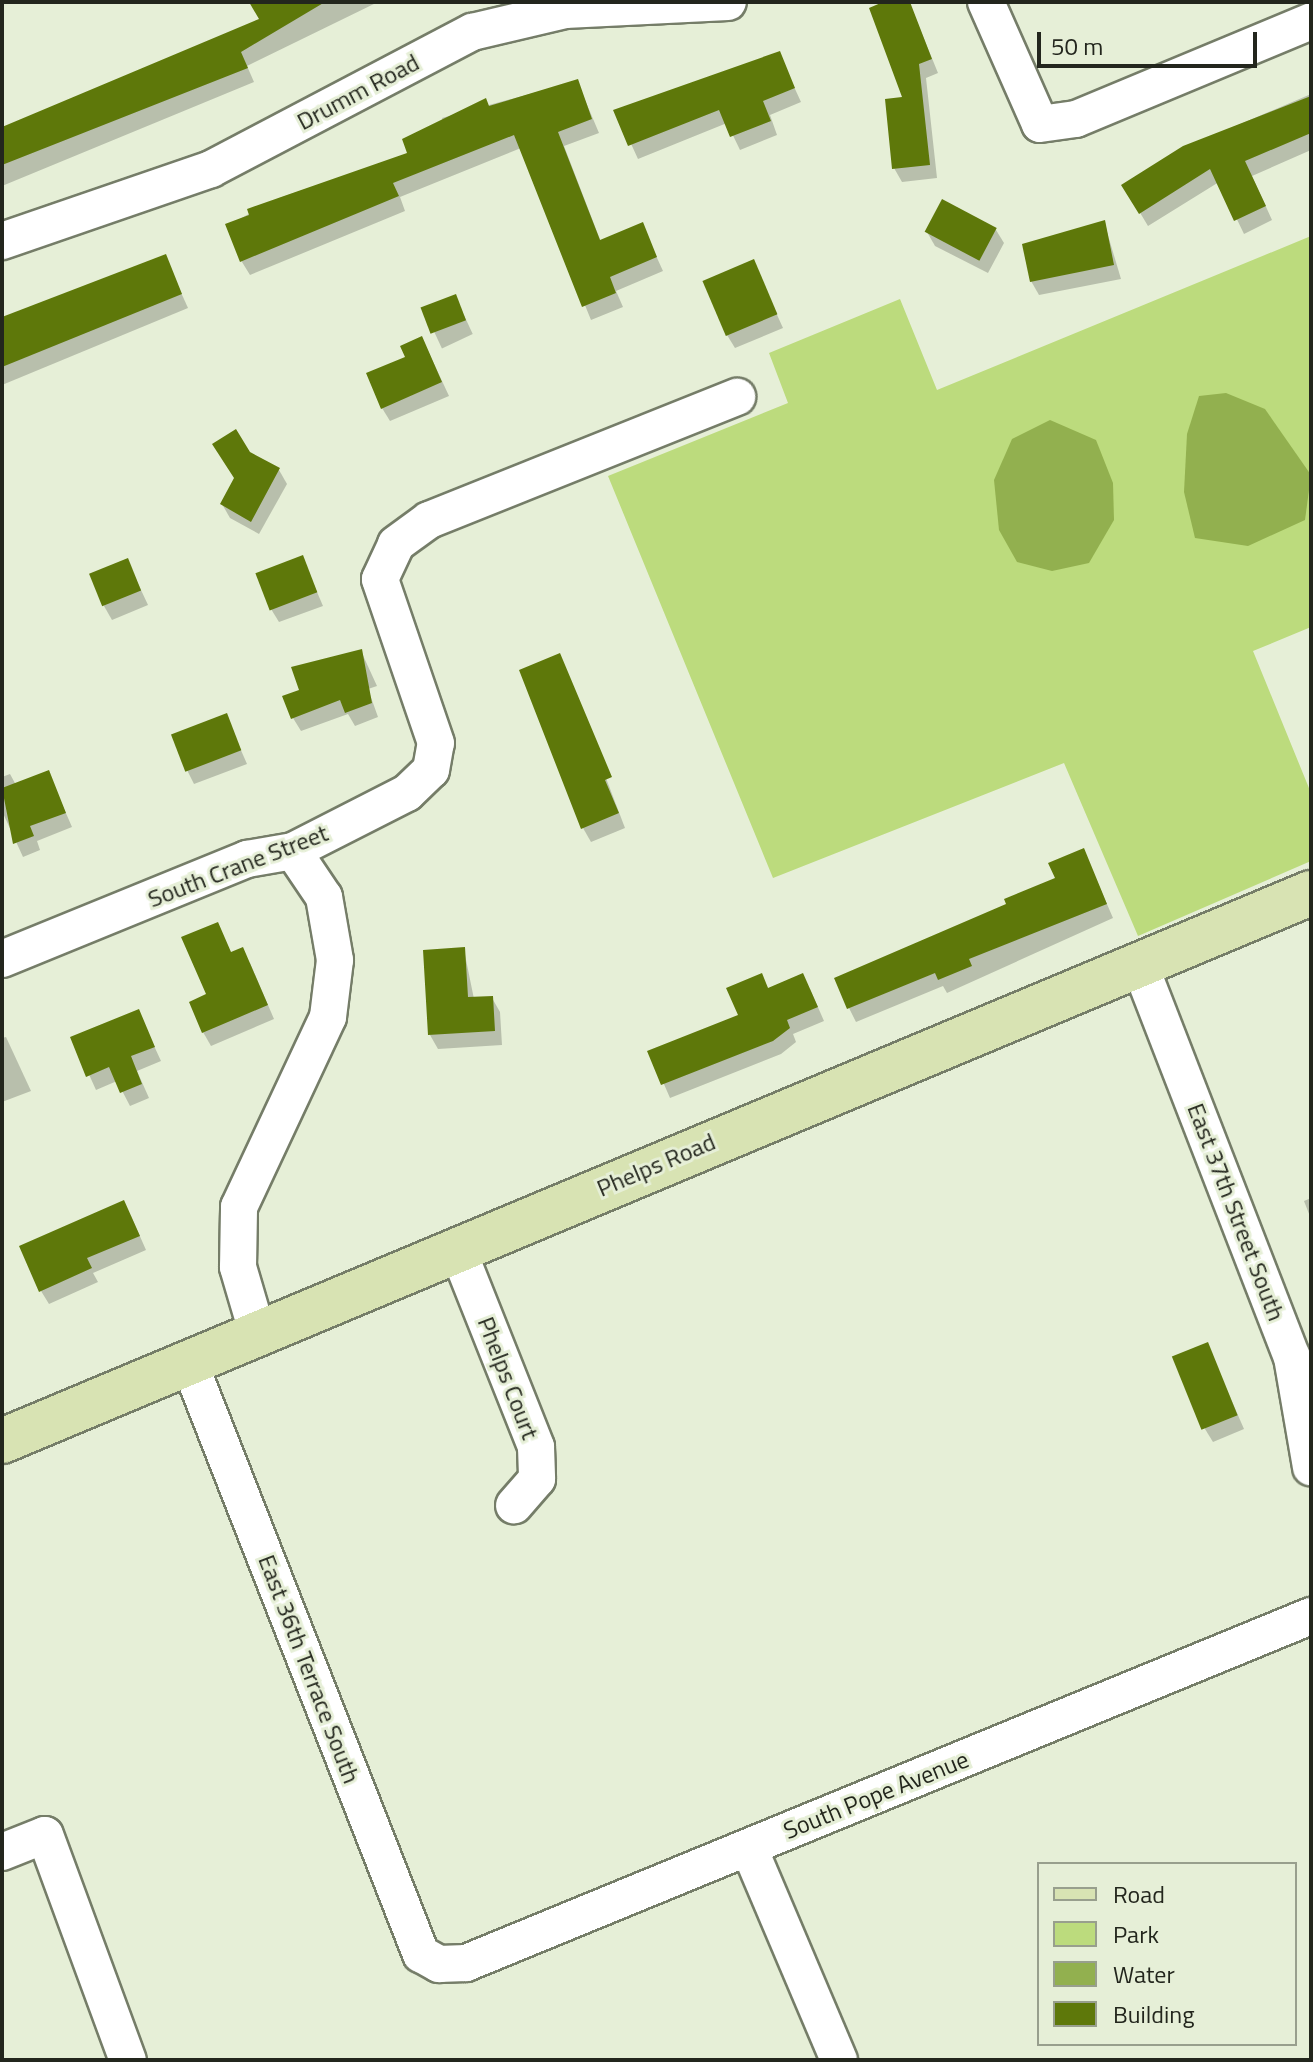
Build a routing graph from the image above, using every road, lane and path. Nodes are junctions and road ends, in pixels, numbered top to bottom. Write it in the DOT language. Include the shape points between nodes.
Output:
graph roads {
  1 [pos="728,2"];
  2 [pos="986,2"];
  3 [pos="1311,21"];
  4 [pos="2,241"];
  5 [pos="737,397"];
  6 [pos="293,851"];
  7 [pos="1311,893"];
  8 [pos="2,959"];
  9 [pos="1139,963"];
  10 [pos="457,1248"];
  11 [pos="258,1335"];
  12 [pos="190,1365"];
  13 [pos="2,1441"];
  14 [pos="1311,1467"];
  15 [pos="514,1505"];
  16 [pos="1311,1616"];
  17 [pos="749,1848"];
  18 [pos="2,1852"];
  19 [pos="439,1964"];
  20 [pos="128,2060"];
  21 [pos="839,2060"];
  1 -- 4 [label="street, Drumm Road" via="565,10 472,32 211,169"];
  2 -- 3 [label="street" via="1040,124 1076,119"];
  5 -- 6 [label="street, South Crane Street" via="429,520 396,544 380,579 436,743 431,770 407,793"];
  6 -- 8 [label="street, South Crane Street" via="247,859"];
  6 -- 11 [label="street" via="324,897 335,960 328,1017 239,1207 238,1267"];
  7 -- 9 [label="street, Phelps Road"];
  9 -- 10 [label="street, Phelps Road"];
  9 -- 14 [label="street, East 37th Street South" via="1292,1357"];
  10 -- 11 [label="street, Phelps Road"];
  10 -- 15 [label="street, Phelps Court" via="536,1447 537,1479"];
  11 -- 12 [label="street, Phelps Road"];
  12 -- 13 [label="street, Phelps Road"];
  12 -- 19 [label="street, East 36th Terrace South" via="421,1954"];
  16 -- 17 [label="street, South Pope Avenue"];
  17 -- 19 [label="street, South Pope Avenue" via="466,1963"];
  17 -- 21 [label="street"];
  18 -- 20 [label="street" via="45,1835"];
}
